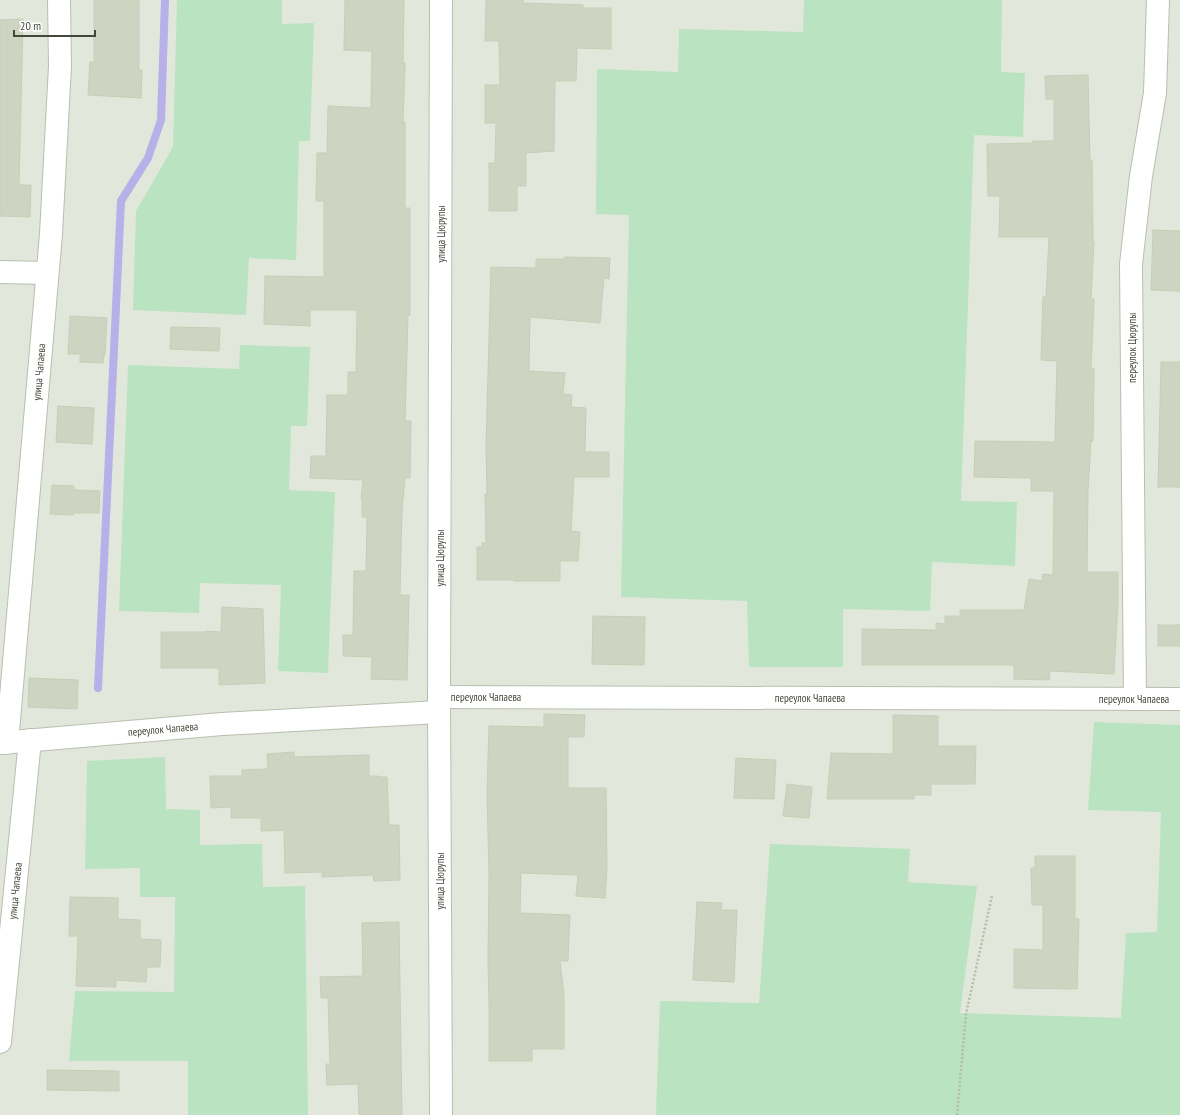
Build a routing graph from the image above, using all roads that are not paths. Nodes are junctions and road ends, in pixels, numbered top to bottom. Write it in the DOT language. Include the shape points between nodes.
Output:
graph roads {
  1 [pos="59,0"];
  2 [pos="441,0"];
  3 [pos="1158,0"];
  4 [pos="0,272"];
  5 [pos="47,273"];
  6 [pos="1135,698"];
  7 [pos="1180,699"];
  8 [pos="439,705"];
  9 [pos="30,740"];
  10 [pos="3,743"];
  11 [pos="0,1042"];
  12 [pos="441,1115"];
  1 -- 5 [label="street, улица Чапаева" via="60,66"];
  2 -- 8 [label="street, улица Цюрупы"];
  3 -- 6 [label="street, переулок Цюрупы" via="1154,93 1141,176 1132,264"];
  4 -- 5 [label="street"];
  5 -- 10 [label="street, улица Чапаева"];
  6 -- 7 [label="street, переулок Чапаева"];
  6 -- 8 [label="street, переулок Чапаева"];
  8 -- 9 [label="street, переулок Чапаева"];
  8 -- 12 [label="street, улица Цюрупы"];
  9 -- 10 [label="street, переулок Чапаева"];
  9 -- 11 [label="street, улица Чапаева"];
}
